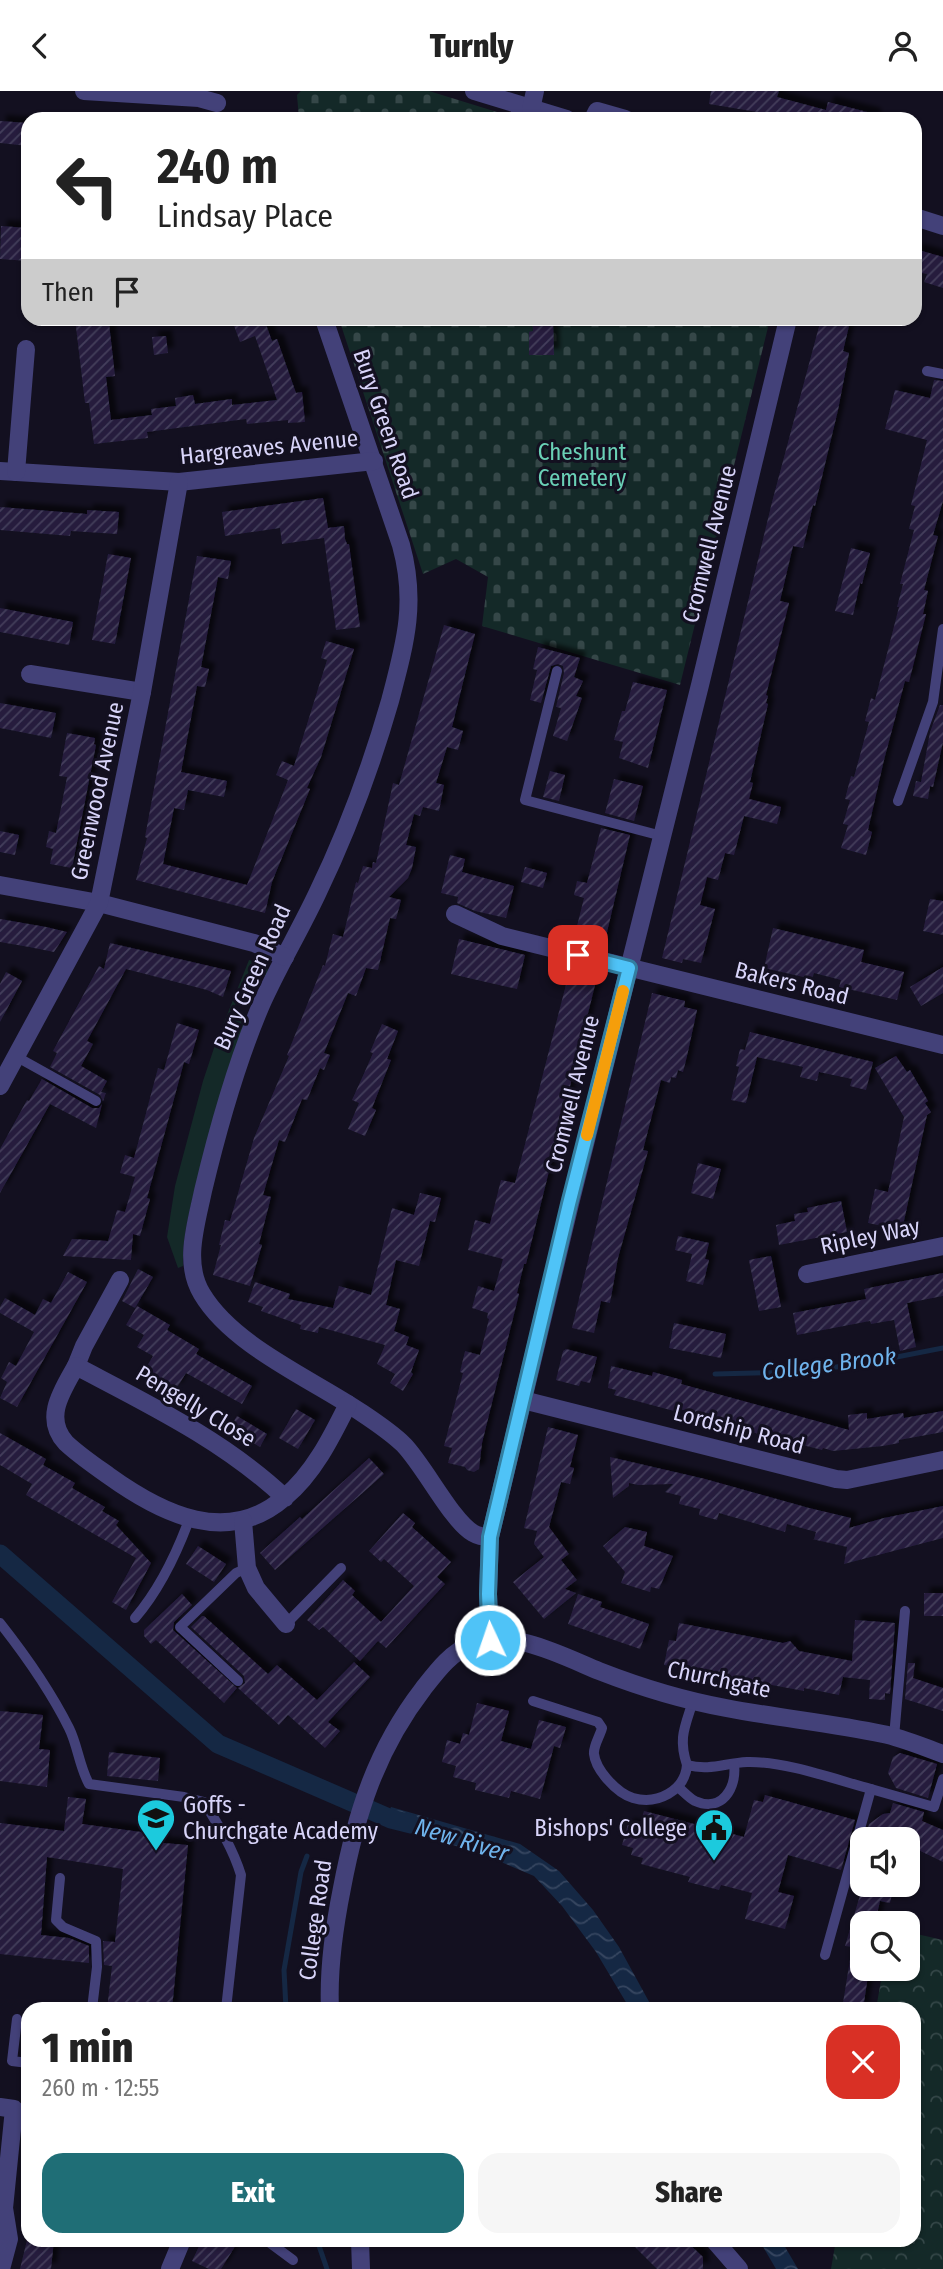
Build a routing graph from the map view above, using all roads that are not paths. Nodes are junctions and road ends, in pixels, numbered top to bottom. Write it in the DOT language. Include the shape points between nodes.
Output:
graph roads {
  1 [pos="84,91"];
  2 [pos="474,91"];
  3 [pos="520,102"];
  4 [pos="218,104"];
  5 [pos="548,112"];
  6 [pos="922,219"];
  7 [pos="943,226"];
  8 [pos="326,326"];
  9 [pos="786,326"];
  10 [pos="26,348"];
  11 [pos="927,371"];
  12 [pos="943,374"];
  13 [pos="374,461"];
  14 [pos="8,471"];
  15 [pos="178,482"];
  16 [pos="943,629"];
  17 [pos="557,671"];
  18 [pos="30,674"];
  19 [pos="142,692"];
  20 [pos="898,801"];
  21 [pos="662,836"];
  22 [pos="0,885"];
  23 [pos="99,903"];
  24 [pos="455,915"];
  25 [pos="285,957"];
  26 [pos="629,968"];
  27 [pos="943,1045"];
  28 [pos="17,1057"];
  29 [pos="0,1086"];
  30 [pos="96,1101"];
  31 [pos="943,1246"];
  32 [pos="807,1274"];
  33 [pos="120,1280"];
  34 [pos="76,1366"];
  35 [pos="523,1400"];
  36 [pos="348,1404"];
  37 [pos="943,1460"];
  38 [pos="285,1498"];
  39 [pos="189,1520"];
  40 [pos="243,1521"];
  41 [pos="490,1537"];
  42 [pos="341,1567"];
  43 [pos="247,1568"];
  44 [pos="905,1611"];
  45 [pos="135,1618"];
  46 [pos="0,1623"];
  47 [pos="286,1624"];
  48 [pos="490,1640"];
  49 [pos="238,1681"];
  50 [pos="533,1700"];
  51 [pos="693,1701"];
  52 [pos="894,1737"];
  53 [pos="943,1754"];
  54 [pos="734,1764"];
  55 [pos="687,1765"];
  56 [pos="943,1779"];
  57 [pos="678,1787"];
  58 [pos="871,1789"];
  59 [pos="60,1878"];
  60 [pos="825,1955"];
  61 [pos="93,2002"];
  62 [pos="227,2002"];
  63 [pos="330,2002"];
  64 [pos="17,2019"];
  65 [pos="21,2062"];
  66 [pos="0,2107"];
  67 [pos="177,2247"];
  68 [pos="275,2247"];
  69 [pos="360,2247"];
  70 [pos="720,2247"];
  71 [pos="293,2260"];
  72 [pos="1,2269"];
  73 [pos="170,2269"];
  74 [pos="361,2269"];
  75 [pos="738,2269"];
  1 -- 4 [label="street" via="199,98"];
  2 -- 3 [label="street"];
  3 -- 5 [label="street"];
  6 -- 7 [label="street"];
  8 -- 13 [label="street, Bury Green Road"];
  9 -- 21 [label="street, Cromwell Avenue"];
  10 -- 14 [label="street"];
  11 -- 12 [label="lane"];
  13 -- 15 [label="street, Hargreaves Avenue"];
  13 -- 25 [label="street, Bury Green Road" via="410,580 409,620 368,770 317,894"];
  14 -- 15 [label="street, Hargreaves Avenue"];
  15 -- 19 [label="street, Greenwood Avenue"];
  16 -- 20 [label="lane" via="933,702"];
  17 -- 21 [label="lane" via="525,800"];
  18 -- 19 [label="street"];
  19 -- 23 [label="street, Greenwood Avenue"];
  21 -- 26 [label="street, Cromwell Avenue"];
  22 -- 23 [label="street"];
  23 -- 25 [label="street" via="254,943"];
  23 -- 28 [label="street, Greenwood Avenue"];
  24 -- 26 [label="street, Bakers Road" via="502,936"];
  25 -- 36 [label="street, Bury Green Road" via="249,1034 218,1129 193,1244 192,1273 202,1295 228,1325 271,1358"];
  26 -- 27 [label="street, Bakers Road"];
  26 -- 35 [label="street, Cromwell Avenue"];
  28 -- 29 [label="street, Greenwood Avenue"];
  28 -- 30 [label="lane"];
  31 -- 32 [label="street, Ripley Way"];
  33 -- 34 [label="street"];
  34 -- 38 [label="street, Pengelly Close" via="233,1454"];
  34 -- 39 [label="street" via="55,1410 61,1437 118,1483"];
  35 -- 37 [label="street, Lordship Road" via="836,1479"];
  35 -- 41 [label="street, Cromwell Avenue"];
  36 -- 38 [label="street" via="313,1466"];
  36 -- 41 [label="street, Bury Green Road" via="403,1444 460,1521 473,1533"];
  38 -- 40 [label="street"];
  39 -- 40 [label="street"];
  39 -- 45 [label="lane" via="166,1571"];
  40 -- 43 [label="street"];
  41 -- 48 [label="street, Cromwell Avenue"];
  42 -- 47 [label="lane"];
  43 -- 47 [label="street" via="256,1588"];
  43 -- 49 [label="lane" via="236,1573 180,1627"];
  44 -- 52 [label="lane"];
  46 -- 62 [label="lane" via="29,1660 70,1730 89,1784 204,1802 221,1829 241,1875"];
  48 -- 51 [label="street, Churchgate" via="528,1643 642,1687"];
  48 -- 63 [label="street, College Road" via="473,1643 445,1660 389,1741 356,1821 331,1954"];
  50 -- 57 [label="lane" via="598,1722 602,1728 593,1752 596,1763 621,1792 634,1799 656,1799"];
  51 -- 52 [label="street, Churchgate"];
  51 -- 55 [label="lane" via="681,1746"];
  52 -- 53 [label="street, Churchgate"];
  54 -- 55 [label="lane"];
  54 -- 57 [label="lane" via="730,1792 719,1801 696,1801"];
  54 -- 58 [label="lane" via="774,1764"];
  55 -- 57 [label="lane"];
  56 -- 58 [label="lane" via="934,1807"];
  58 -- 60 [label="lane"];
  59 -- 61 [label="lane" via="56,1920 96,1941"];
  64 -- 65 [label="lane" via="12,2061"];
  66 -- 72 [label="street" via="14,2109 4,2207 9,2239"];
  67 -- 73 [label="street"];
  68 -- 71 [label="lane"];
  69 -- 74 [label="street"];
  70 -- 75 [label="street"];
}
